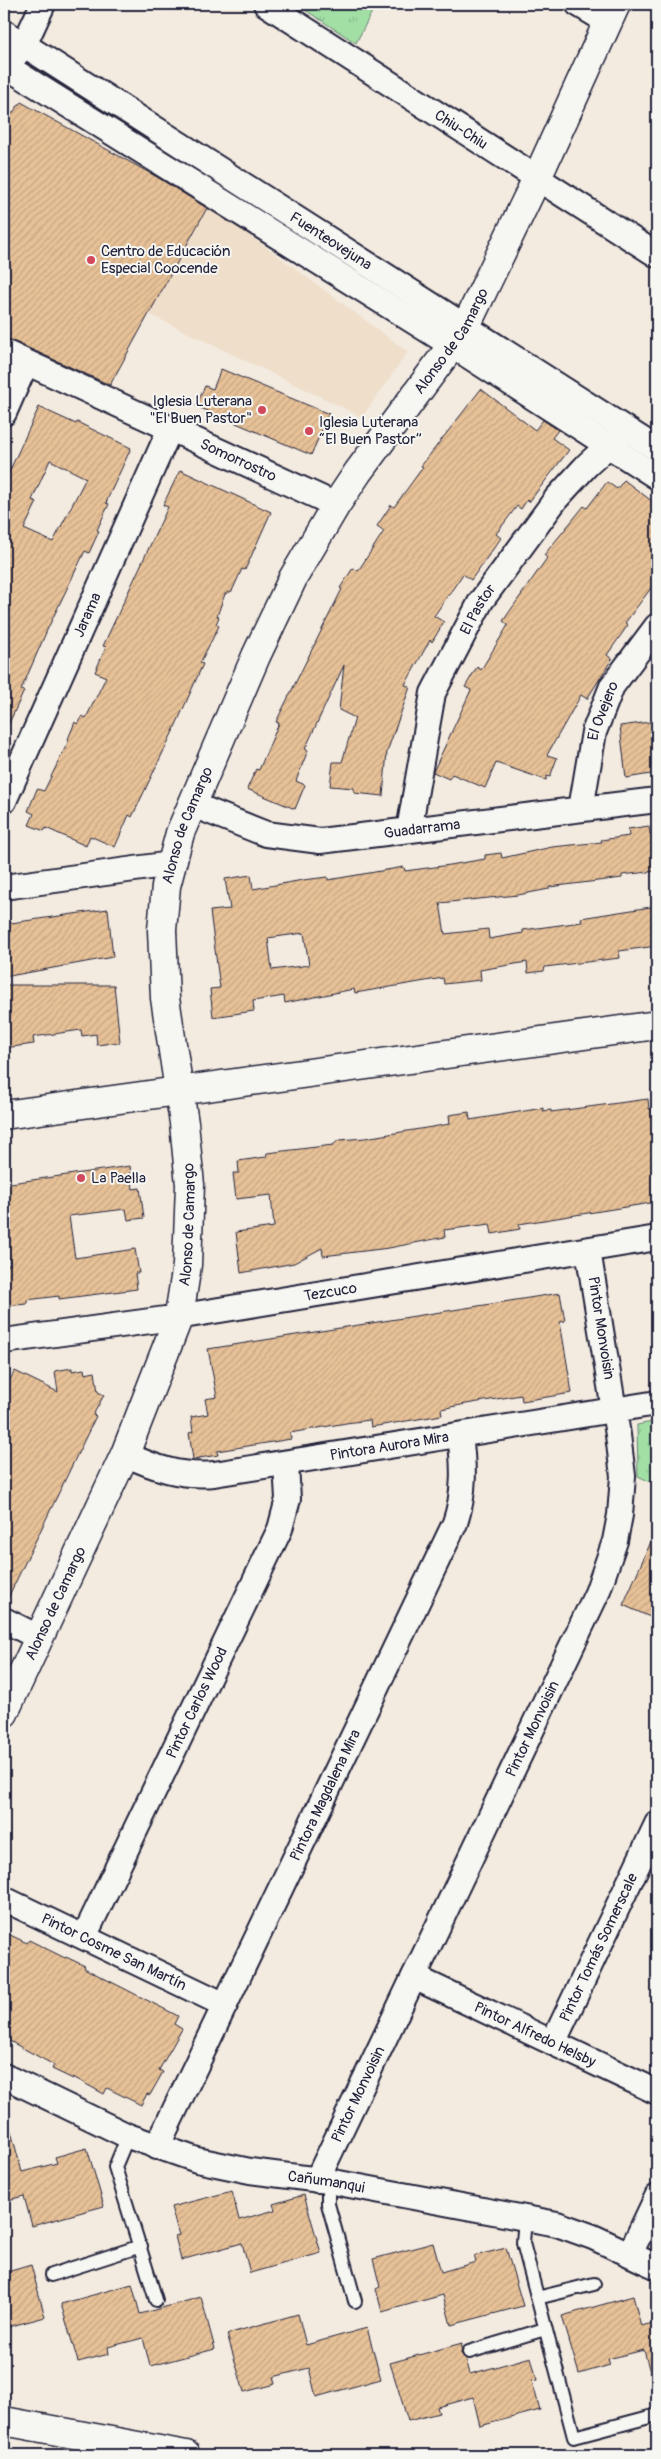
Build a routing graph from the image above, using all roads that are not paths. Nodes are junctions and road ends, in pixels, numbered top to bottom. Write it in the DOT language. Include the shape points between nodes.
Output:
graph roads {
  1 [pos="43,4"];
  2 [pos="266,4"];
  3 [pos="578,4"];
  4 [pos="612,13"];
  5 [pos="4,32"];
  6 [pos="24,45"];
  7 [pos="5,68"];
  8 [pos="538,176"];
  9 [pos="657,255"];
  10 [pos="459,337"];
  11 [pos="4,352"];
  12 [pos="26,362"];
  13 [pos="4,413"];
  14 [pos="170,429"];
  15 [pos="627,430"];
  16 [pos="609,446"];
  17 [pos="657,450"];
  18 [pos="657,477"];
  19 [pos="336,504"];
  20 [pos="657,626"];
  21 [pos="657,800"];
  22 [pos="4,802"];
  23 [pos="191,804"];
  24 [pos="581,809"];
  25 [pos="409,830"];
  26 [pos="171,864"];
  27 [pos="4,887"];
  28 [pos="657,1025"];
  29 [pos="180,1091"];
  30 [pos="4,1115"];
  31 [pos="657,1238"];
  32 [pos="588,1250"];
  33 [pos="178,1316"];
  34 [pos="4,1341"];
  35 [pos="657,1404"];
  36 [pos="614,1410"];
  37 [pos="460,1436"];
  38 [pos="124,1454"];
  39 [pos="286,1464"];
  40 [pos="4,1620"];
  41 [pos="40,1638"];
  42 [pos="4,1713"];
  43 [pos="657,1824"];
  44 [pos="4,1899"];
  45 [pos="84,1937"];
  46 [pos="414,1977"];
  47 [pos="225,2005"];
  48 [pos="553,2043"];
  49 [pos="4,2076"];
  50 [pos="657,2092"];
  51 [pos="128,2136"];
  52 [pos="157,2147"];
  53 [pos="323,2180"];
  54 [pos="657,2197"];
  55 [pos="525,2217"];
  56 [pos="141,2246"];
  57 [pos="630,2254"];
  58 [pos="657,2267"];
  59 [pos="51,2275"];
  60 [pos="594,2284"];
  61 [pos="537,2298"];
  62 [pos="156,2300"];
  63 [pos="355,2301"];
  64 [pos="545,2329"];
  65 [pos="468,2352"];
  66 [pos="657,2415"];
  67 [pos="4,2421"];
  68 [pos="186,2455"];
  1 -- 6 [label="street"];
  2 -- 8 [label="street, Chiu-Chiu"];
  3 -- 4 [label="street"];
  4 -- 8 [label="street, Alonso de Camargo"];
  5 -- 6 [label="street, Fuenteovejuna"];
  6 -- 7 [label="street"];
  6 -- 10 [label="street, Fuenteovejuna"];
  7 -- 10 [label="street, Fuenteovejuna"];
  8 -- 9 [label="street, Chiu-Chiu"];
  8 -- 10 [label="street, Alonso de Camargo"];
  10 -- 15 [label="street, Fuenteovejuna"];
  10 -- 16 [label="street, Fuenteovejuna"];
  10 -- 19 [label="street, Alonso de Camargo"];
  11 -- 12 [label="street, Somorrostro"];
  12 -- 13 [label="street"];
  12 -- 14 [label="street, Somorrostro"];
  14 -- 19 [label="street, Somorrostro"];
  14 -- 22 [label="street, Jarama"];
  15 -- 16 [label="street, El Pastor"];
  15 -- 17 [label="street, Fuenteovejuna"];
  16 -- 18 [label="street, Fuenteovejuna"];
  16 -- 25 [label="street, El Pastor" via="556,499 481,601 433,693"];
  19 -- 23 [label="street, Alonso de Camargo" via="293,578"];
  20 -- 24 [label="street, El Ovejero" via="612,686 594,732"];
  21 -- 24 [label="street, Guadarrama"];
  23 -- 25 [label="street, Guadarrama" via="249,829 301,840 339,840"];
  23 -- 26 [label="street, Alonso de Camargo"];
  24 -- 25 [label="street, Guadarrama"];
  26 -- 27 [label="street"];
  26 -- 29 [label="street, Alonso de Camargo" via="164,908 162,964"];
  28 -- 29 [label="street"];
  29 -- 30 [label="street"];
  29 -- 33 [label="street, Alonso de Camargo" via="190,1185 187,1265"];
  31 -- 32 [label="street, Tezcuco"];
  32 -- 33 [label="street, Tezcuco"];
  32 -- 36 [label="street, Pintor Monvoisin"];
  33 -- 34 [label="street, Tezcuco"];
  33 -- 38 [label="street, Alonso de Camargo"];
  35 -- 36 [label="street, Pintora Aurora Mira"];
  36 -- 37 [label="street, Pintora Aurora Mira"];
  36 -- 46 [label="street, Pintor Monvoisin" via="621,1456 622,1496 607,1568"];
  37 -- 39 [label="street, Pintora Aurora Mira"];
  37 -- 47 [label="street, Pintora Magdalena Mira" via="464,1478 455,1523"];
  38 -- 39 [label="street, Pintora Aurora Mira" via="165,1470 196,1476"];
  38 -- 41 [label="street, Alonso de Camargo"];
  39 -- 45 [label="street, Pintor Carlos Wood" via="288,1499 280,1529"];
  40 -- 41 [label="street"];
  41 -- 42 [label="street, Alonso de Camargo"];
  43 -- 48 [label="street, Pintor Tomás Somerscale"];
  44 -- 45 [label="street, Pintor Cosme San Martín"];
  45 -- 47 [label="street, Pintor Cosme San Martín"];
  46 -- 48 [label="street, Pintor Alfredo Helsby"];
  46 -- 53 [label="street, Pintor Monvoisin"];
  47 -- 52 [label="street, Pintora Magdalena Mira"];
  48 -- 50 [label="street, Pintor Alfredo Helsby"];
  49 -- 51 [label="street, Cañumanqui"];
  51 -- 52 [label="street, Cañumanqui"];
  51 -- 56 [label="lane" via="114,2167"];
  52 -- 53 [label="street, Cañumanqui" via="241,2169"];
  53 -- 55 [label="street, Cañumanqui"];
  53 -- 63 [label="lane"];
  54 -- 57 [label="street"];
  55 -- 57 [label="street, Cañumanqui" via="557,2224"];
  55 -- 61 [label="lane" via="523,2243"];
  56 -- 59 [label="lane"];
  56 -- 62 [label="lane"];
  57 -- 58 [label="street, Cañumanqui"];
  60 -- 61 [label="lane"];
  61 -- 64 [label="lane"];
  64 -- 65 [label="lane"];
  64 -- 66 [label="lane" via="574,2437"];
  67 -- 68 [label="street"];
}
